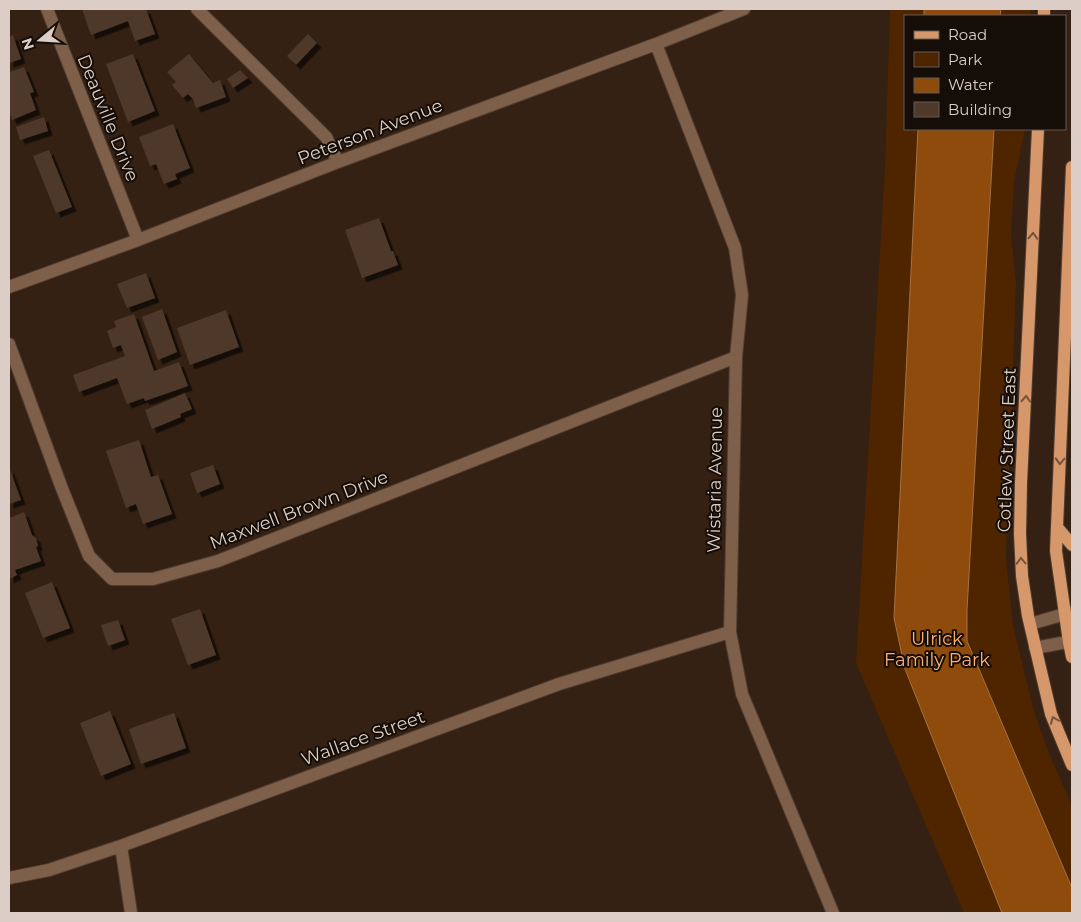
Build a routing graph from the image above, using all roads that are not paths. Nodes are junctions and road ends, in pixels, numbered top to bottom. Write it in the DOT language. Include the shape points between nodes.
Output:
graph roads {
  1 [pos="47,9"];
  2 [pos="198,9"];
  3 [pos="744,9"];
  4 [pos="656,44"];
  5 [pos="1038,130"];
  6 [pos="338,162"];
  7 [pos="1072,167"];
  8 [pos="138,240"];
  9 [pos="9,287"];
  10 [pos="9,344"];
  11 [pos="736,357"];
  12 [pos="1057,527"];
  13 [pos="1072,545"];
  14 [pos="1068,613"];
  15 [pos="1030,624"];
  16 [pos="730,632"];
  17 [pos="1070,642"];
  18 [pos="1035,648"];
  19 [pos="1072,657"];
  20 [pos="1072,765"];
  21 [pos="121,846"];
  22 [pos="9,878"];
  23 [pos="131,913"];
  24 [pos="834,913"];
  1 -- 8 [label="street, Deauville Drive"];
  2 -- 6 [label="street" via="326,137"];
  3 -- 4 [label="street, Peterson Avenue"];
  4 -- 6 [label="street, Peterson Avenue"];
  4 -- 11 [label="street, Wistaria Avenue" via="735,248 742,295"];
  15 -- 5 [label="main road, Cotlew Street East, one-way" via="1022,576 1020,534"];
  6 -- 8 [label="street, Peterson Avenue"];
  7 -- 12 [label="main road, one-way"];
  8 -- 9 [label="street, Peterson Avenue"];
  10 -- 11 [label="street, Maxwell Brown Drive" via="89,556 112,579 153,579 218,561"];
  11 -- 16 [label="street, Wistaria Avenue"];
  12 -- 13 [label="main road"];
  12 -- 14 [label="main road" via="1056,550"];
  14 -- 15 [label="street"];
  14 -- 17 [label="main road"];
  15 -- 18 [label="main road, Cotlew Street East"];
  16 -- 21 [label="street, Wallace Street" via="559,684"];
  16 -- 24 [label="street, Wistaria Avenue" via="742,694"];
  17 -- 18 [label="street"];
  17 -- 19 [label="main road"];
  20 -- 18 [label="main road, Cotlew Street East, one-way" via="1051,714"];
  21 -- 22 [label="street, Wallace Street" via="49,870"];
  21 -- 23 [label="street"];
}
